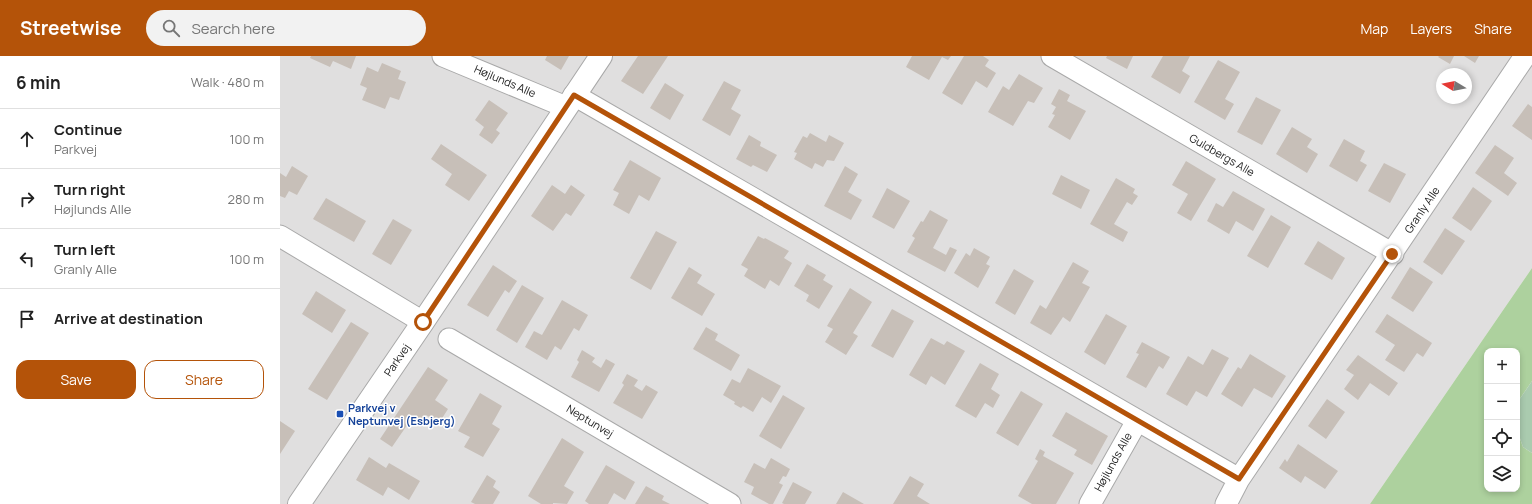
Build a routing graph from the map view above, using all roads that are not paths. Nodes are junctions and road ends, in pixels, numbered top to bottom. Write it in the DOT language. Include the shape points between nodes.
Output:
graph roads {
  1 [pos="443,56"];
  2 [pos="601,56"];
  3 [pos="1052,56"];
  4 [pos="1525,56"];
  5 [pos="570,101"];
  6 [pos="281,237"];
  7 [pos="1392,254"];
  8 [pos="423,322"];
  9 [pos="450,339"];
  10 [pos="1137,420"];
  11 [pos="1239,479"];
  12 [pos="299,504"];
  13 [pos="730,504"];
  14 [pos="1090,504"];
  15 [pos="1226,504"];
  1 -- 5 [label="street, Højlunds Alle"];
  2 -- 5 [label="street, Parkvej"];
  3 -- 7 [label="street, Guldbergs Alle"];
  4 -- 7 [label="street, Granly Alle"];
  5 -- 8 [label="street, Parkvej"];
  5 -- 10 [label="street, Højlunds Alle"];
  6 -- 8 [label="street"];
  7 -- 11 [label="street, Granly Alle"];
  8 -- 12 [label="street, Parkvej"];
  9 -- 13 [label="street, Neptunvej"];
  10 -- 11 [label="street, Højlunds Alle"];
  10 -- 14 [label="street, Højlunds Alle"];
  11 -- 15 [label="street, Granly Alle"];
}
